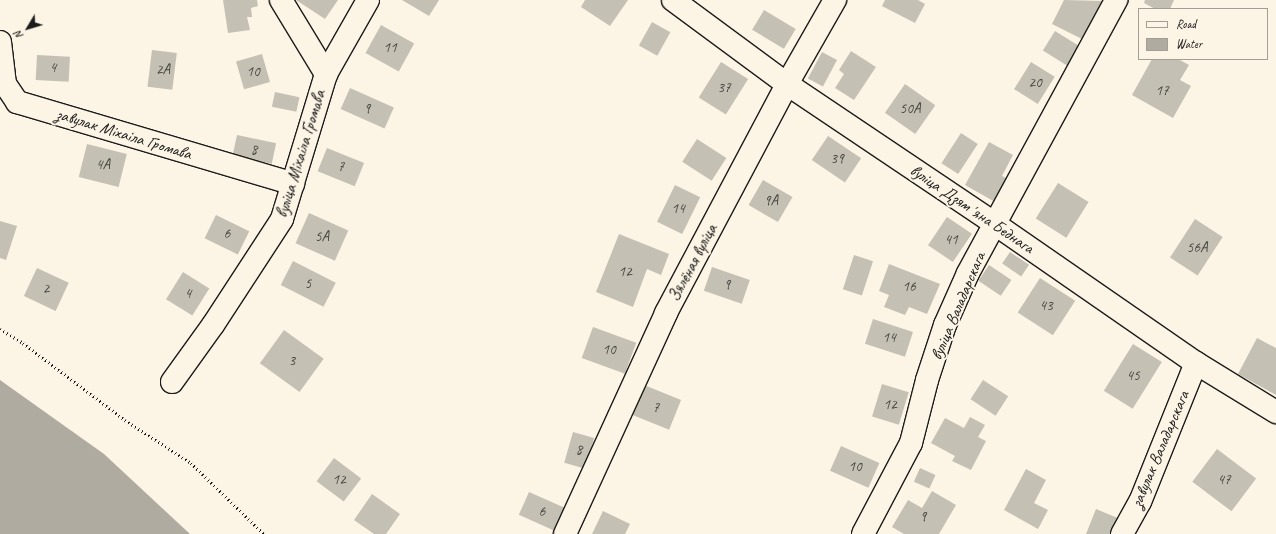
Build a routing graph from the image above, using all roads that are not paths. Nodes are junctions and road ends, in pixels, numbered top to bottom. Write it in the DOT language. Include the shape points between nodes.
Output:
graph roads {
  1 [pos="281,0"];
  2 [pos="368,0"];
  3 [pos="673,0"];
  4 [pos="835,0"];
  5 [pos="1116,0"];
  6 [pos="0,42"];
  7 [pos="326,74"];
  8 [pos="787,84"];
  9 [pos="293,184"];
  10 [pos="995,224"];
  11 [pos="1196,362"];
  12 [pos="172,382"];
  13 [pos="1276,412"];
  14 [pos="565,534"];
  15 [pos="863,534"];
  16 [pos="1122,534"];
  1 -- 7 [label="street"];
  2 -- 7 [label="street, вуліца Міхаіла Громава"];
  3 -- 8 [label="street, вуліца Дзямʼяна Беднага"];
  4 -- 8 [label="street, Зялёная вуліца"];
  5 -- 10 [label="street, вуліца Валадарскага"];
  6 -- 9 [label="street, завулак Міхаіла Громава" via="5,84 17,102"];
  7 -- 9 [label="street, вуліца Міхаіла Громава"];
  8 -- 10 [label="street, вуліца Дзямʼяна Беднага"];
  8 -- 14 [label="street, Зялёная вуліца" via="666,313"];
  9 -- 12 [label="street, вуліца Міхаіла Громава" via="282,219 213,325"];
  10 -- 11 [label="street, вуліца Дзямʼяна Беднага"];
  10 -- 15 [label="street, вуліца Валадарскага" via="968,272 945,325 927,380 911,443"];
  11 -- 13 [label="street, вуліца Дзямʼяна Беднага"];
  11 -- 16 [label="street, завулак Валадарскага" via="1140,502"];
}
